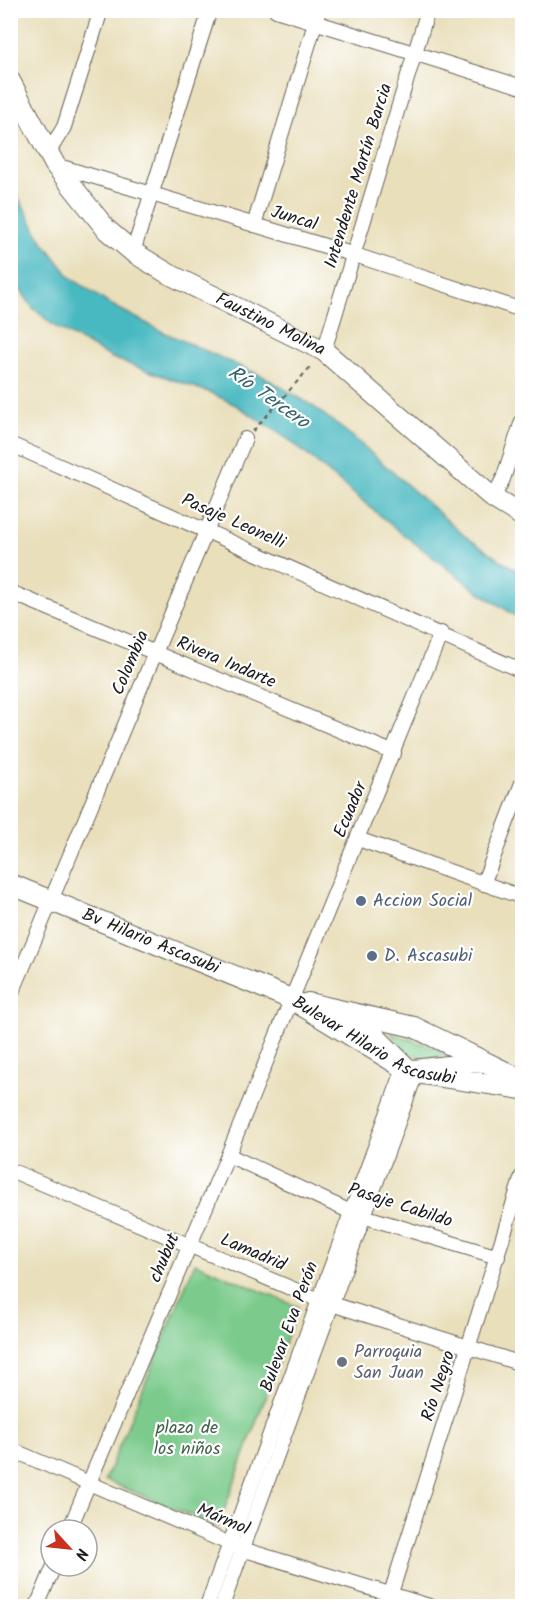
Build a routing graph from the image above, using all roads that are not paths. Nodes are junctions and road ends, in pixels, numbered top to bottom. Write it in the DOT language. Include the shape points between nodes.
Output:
graph roads {
  1 [pos="101,10"];
  2 [pos="210,10"];
  3 [pos="276,10"];
  4 [pos="428,10"];
  5 [pos="317,17"];
  6 [pos="415,53"];
  7 [pos="10,81"];
  8 [pos="522,87"];
  9 [pos="10,98"];
  10 [pos="33,126"];
  11 [pos="51,159"];
  12 [pos="152,194"];
  13 [pos="254,225"];
  14 [pos="133,252"];
  15 [pos="355,255"];
  16 [pos="522,310"];
  17 [pos="324,351"];
  18 [pos="522,421"];
  19 [pos="245,440"];
  20 [pos="10,444"];
  21 [pos="493,498"];
  22 [pos="522,516"];
  23 [pos="207,530"];
  24 [pos="10,592"];
  25 [pos="441,633"];
  26 [pos="155,652"];
  27 [pos="522,671"];
  28 [pos="394,753"];
  29 [pos="522,783"];
  30 [pos="358,839"];
  31 [pos="10,884"];
  32 [pos="483,884"];
  33 [pos="522,897"];
  34 [pos="51,900"];
  35 [pos="10,998"];
  36 [pos="291,999"];
  37 [pos="346,1012"];
  38 [pos="495,1066"];
  39 [pos="411,1070"];
  40 [pos="522,1080"];
  41 [pos="522,1089"];
  42 [pos="228,1155"];
  43 [pos="10,1170"];
  44 [pos="522,1176"];
  45 [pos="360,1214"];
  46 [pos="189,1246"];
  47 [pos="498,1257"];
  48 [pos="326,1302"];
  49 [pos="470,1349"];
  50 [pos="522,1364"];
  51 [pos="10,1449"];
  52 [pos="89,1482"];
  53 [pos="74,1518"];
  54 [pos="236,1546"];
  55 [pos="49,1578"];
  56 [pos="389,1601"];
  57 [pos="37,1606"];
  58 [pos="207,1606"];
  59 [pos="222,1606"];
  60 [pos="429,1606"];
  1 -- 11 [label="street"];
  2 -- 12 [label="street"];
  3 -- 5 [label="street"];
  4 -- 6 [label="street, Intendente Martín Barcia"];
  5 -- 6 [label="street"];
  5 -- 13 [label="street"];
  6 -- 8 [label="street"];
  6 -- 15 [label="street, Intendente Martín Barcia"];
  7 -- 10 [label="main road, Faustino Molina"];
  9 -- 10 [label="main road, Faustino Molina"];
  10 -- 11 [label="main road, Faustino Molina"];
  11 -- 12 [label="street, Juncal"];
  11 -- 14 [label="main road, Faustino Molina" via="93,215"];
  12 -- 13 [label="street, Juncal"];
  12 -- 14 [label="street"];
  13 -- 15 [label="street, Juncal"];
  14 -- 17 [label="main road, Faustino Molina"];
  15 -- 16 [label="street, Juncal"];
  15 -- 17 [label="street, Intendente Martín Barcia"];
  17 -- 21 [label="main road, Faustino Molina"];
  18 -- 21 [label="street"];
  19 -- 23 [label="street, Colombia"];
  20 -- 23 [label="street, Pasaje Leonelli"];
  21 -- 22 [label="main road, Faustino Molina"];
  23 -- 25 [label="street, Pasaje Leonelli"];
  23 -- 26 [label="street, Colombia"];
  24 -- 26 [label="street, Rivera Indarte"];
  25 -- 27 [label="street, Pasaje Leonelli"];
  25 -- 28 [label="street, Ecuador"];
  26 -- 28 [label="street, Rivera Indarte"];
  26 -- 34 [label="street, Colombia"];
  28 -- 30 [label="street, Ecuador"];
  29 -- 32 [label="street"];
  30 -- 32 [label="street"];
  30 -- 36 [label="street, Ecuador"];
  31 -- 34 [label="main road, Bv Hilario Ascasubi"];
  32 -- 33 [label="street"];
  34 -- 35 [label="street, Colombia"];
  34 -- 36 [label="main road, Bv Hilario Ascasubi"];
  36 -- 37 [label="main road, Bulevar Hilario Ascasubi"];
  36 -- 39 [label="main road, Bulevar Hilario Ascasubi"];
  36 -- 42 [label="street, chubut"];
  37 -- 38 [label="main road, Bulevar Hilario Ascasubi" via="414,1027"];
  37 -- 39 [label="street" via="379,1036"];
  38 -- 39 [label="street" via="448,1063"];
  38 -- 40 [label="main road, Bulevar Hilario Ascasubi"];
  39 -- 41 [label="main road, Bulevar Hilario Ascasubi"];
  39 -- 45 [label="street, Bulevar Eva Perón"];
  42 -- 45 [label="street, Pasaje Cabildo"];
  42 -- 46 [label="street, chubut"];
  43 -- 46 [label="street, Lamadrid"];
  44 -- 47 [label="street, Río Negro"];
  45 -- 47 [label="street, Pasaje Cabildo"];
  45 -- 48 [label="street, Bulevar Eva Perón"];
  46 -- 48 [label="street, Lamadrid"];
  46 -- 52 [label="street, chubut"];
  47 -- 49 [label="street, Río Negro"];
  48 -- 49 [label="street, Lamadrid"];
  48 -- 54 [label="street, Bulevar Eva Perón"];
  49 -- 50 [label="street, Lamadrid"];
  49 -- 56 [label="street, Río Negro"];
  51 -- 52 [label="street, Mármol"];
  52 -- 53 [label="street, chubut"];
  52 -- 54 [label="street, Mármol"];
  54 -- 56 [label="street, Mármol"];
  54 -- 58 [label="street, Bulevar Eva Perón"];
  54 -- 59 [label="street, Bulevar Eva Perón"];
  55 -- 57 [label="street"];
  56 -- 60 [label="street, Mármol"];
}
